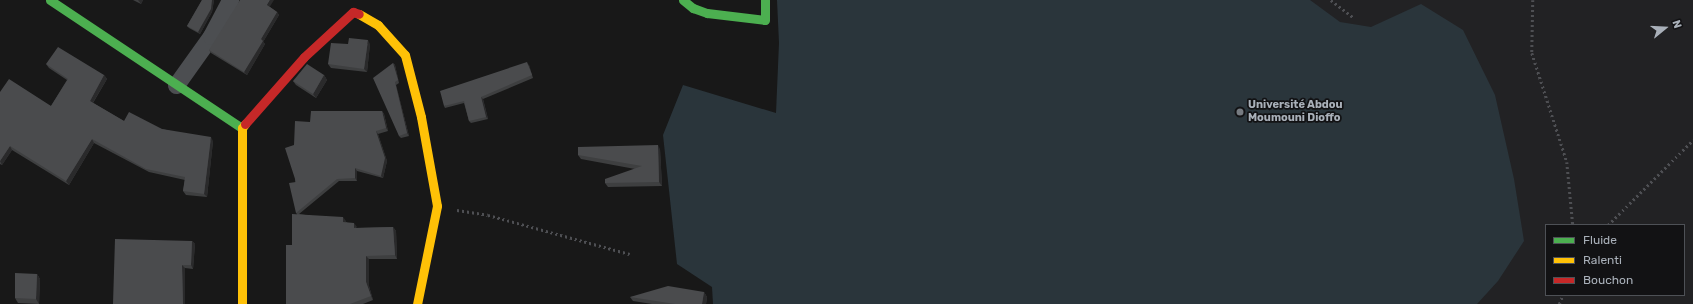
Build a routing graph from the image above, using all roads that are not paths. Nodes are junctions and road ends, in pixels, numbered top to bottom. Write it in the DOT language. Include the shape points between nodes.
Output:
graph roads {
  1 [pos="50,0"];
  2 [pos="230,0"];
  3 [pos="683,0"];
  4 [pos="765,0"];
  5 [pos="176,85"];
  6 [pos="242,128"];
  7 [pos="242,304"];
  8 [pos="417,304"];
  1 -- 5 [label="street"];
  2 -- 5 [label="street" via="211,36"];
  3 -- 4 [label="street" via="693,8 707,13 765,20"];
  5 -- 6 [label="street"];
  6 -- 7 [label="street"];
  6 -- 8 [label="street" via="304,56 348,14 358,13 378,25 405,55 421,117 437,206"];
}
